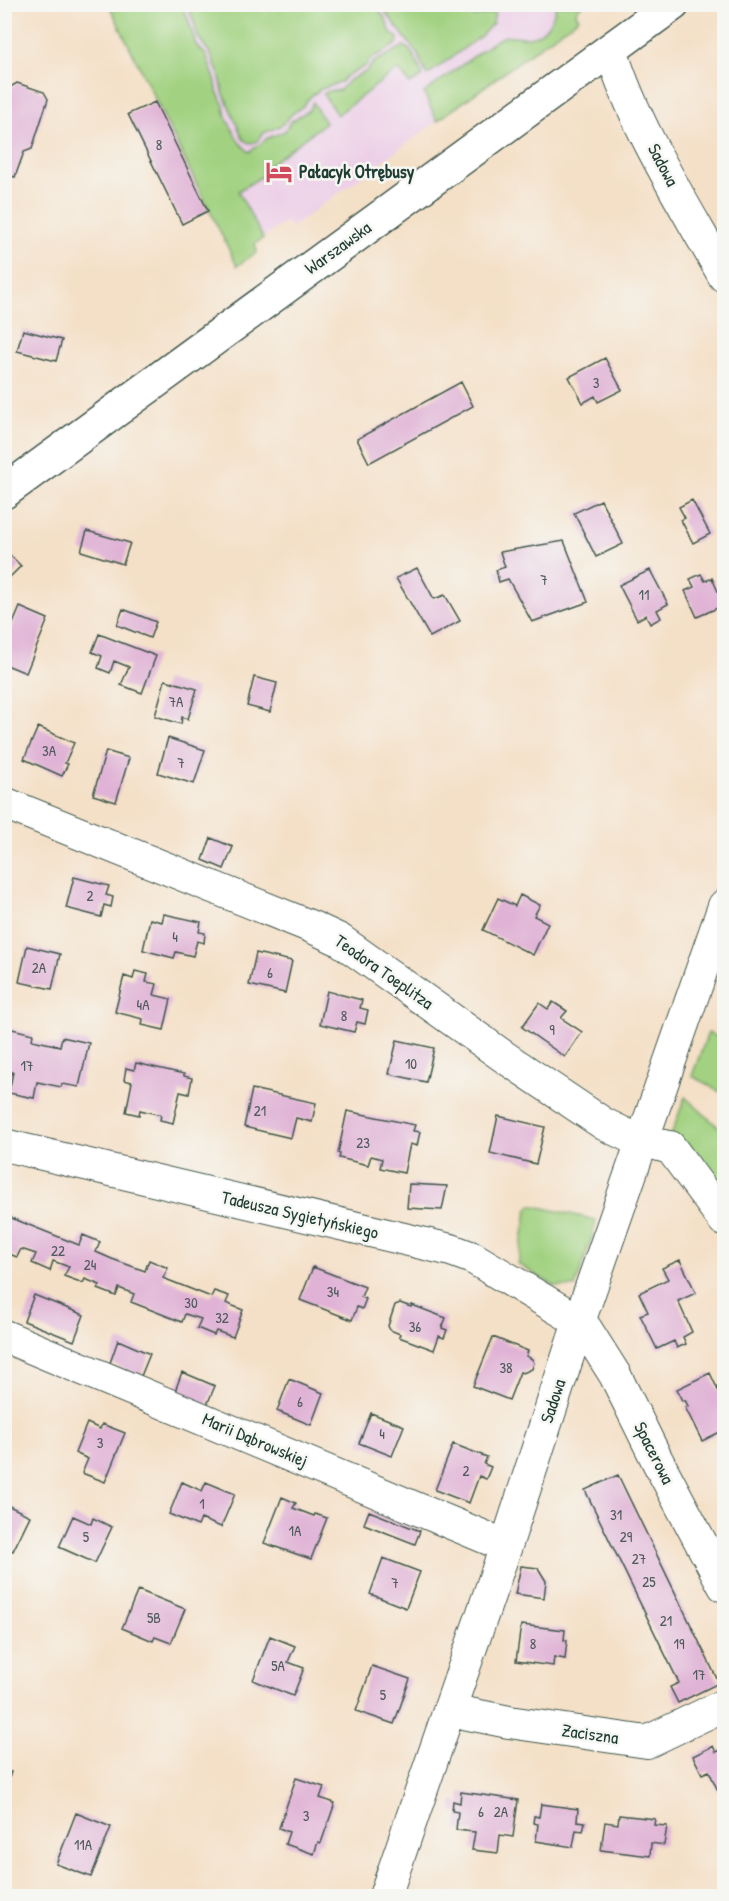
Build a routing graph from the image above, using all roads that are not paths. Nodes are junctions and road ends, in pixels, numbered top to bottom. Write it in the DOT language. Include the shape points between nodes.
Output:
graph roads {
  1 [pos="673,4"];
  2 [pos="611,50"];
  3 [pos="724,276"];
  4 [pos="4,492"];
  5 [pos="4,803"];
  6 [pos="722,920"];
  7 [pos="642,1141"];
  8 [pos="4,1145"];
  9 [pos="724,1220"];
  10 [pos="579,1322"];
  11 [pos="4,1336"];
  12 [pos="506,1545"];
  13 [pos="724,1587"];
  14 [pos="724,1705"];
  15 [pos="449,1710"];
  16 [pos="385,1896"];
  1 -- 2 [label="main road, Warszawska"];
  2 -- 3 [label="street, Sadowa" via="625,92"];
  2 -- 4 [label="main road, Warszawska"];
  5 -- 7 [label="street, Teodora Toeplitza" via="340,940 586,1112"];
  6 -- 7 [label="street, Sadowa"];
  7 -- 9 [label="street, Teodora Toeplitza" via="673,1149"];
  7 -- 10 [label="street, Sadowa"];
  8 -- 10 [label="street, Tadeusza Sygietyńskiego" via="451,1250 473,1258"];
  10 -- 12 [label="street, Sadowa"];
  10 -- 13 [label="street, Spacerowa" via="615,1375"];
  11 -- 12 [label="street, Marii Dąbrowskiej"];
  12 -- 15 [label="street, Sadowa"];
  14 -- 15 [label="street, Zaciszna" via="647,1742"];
  15 -- 16 [label="street, Sadowa"];
}
